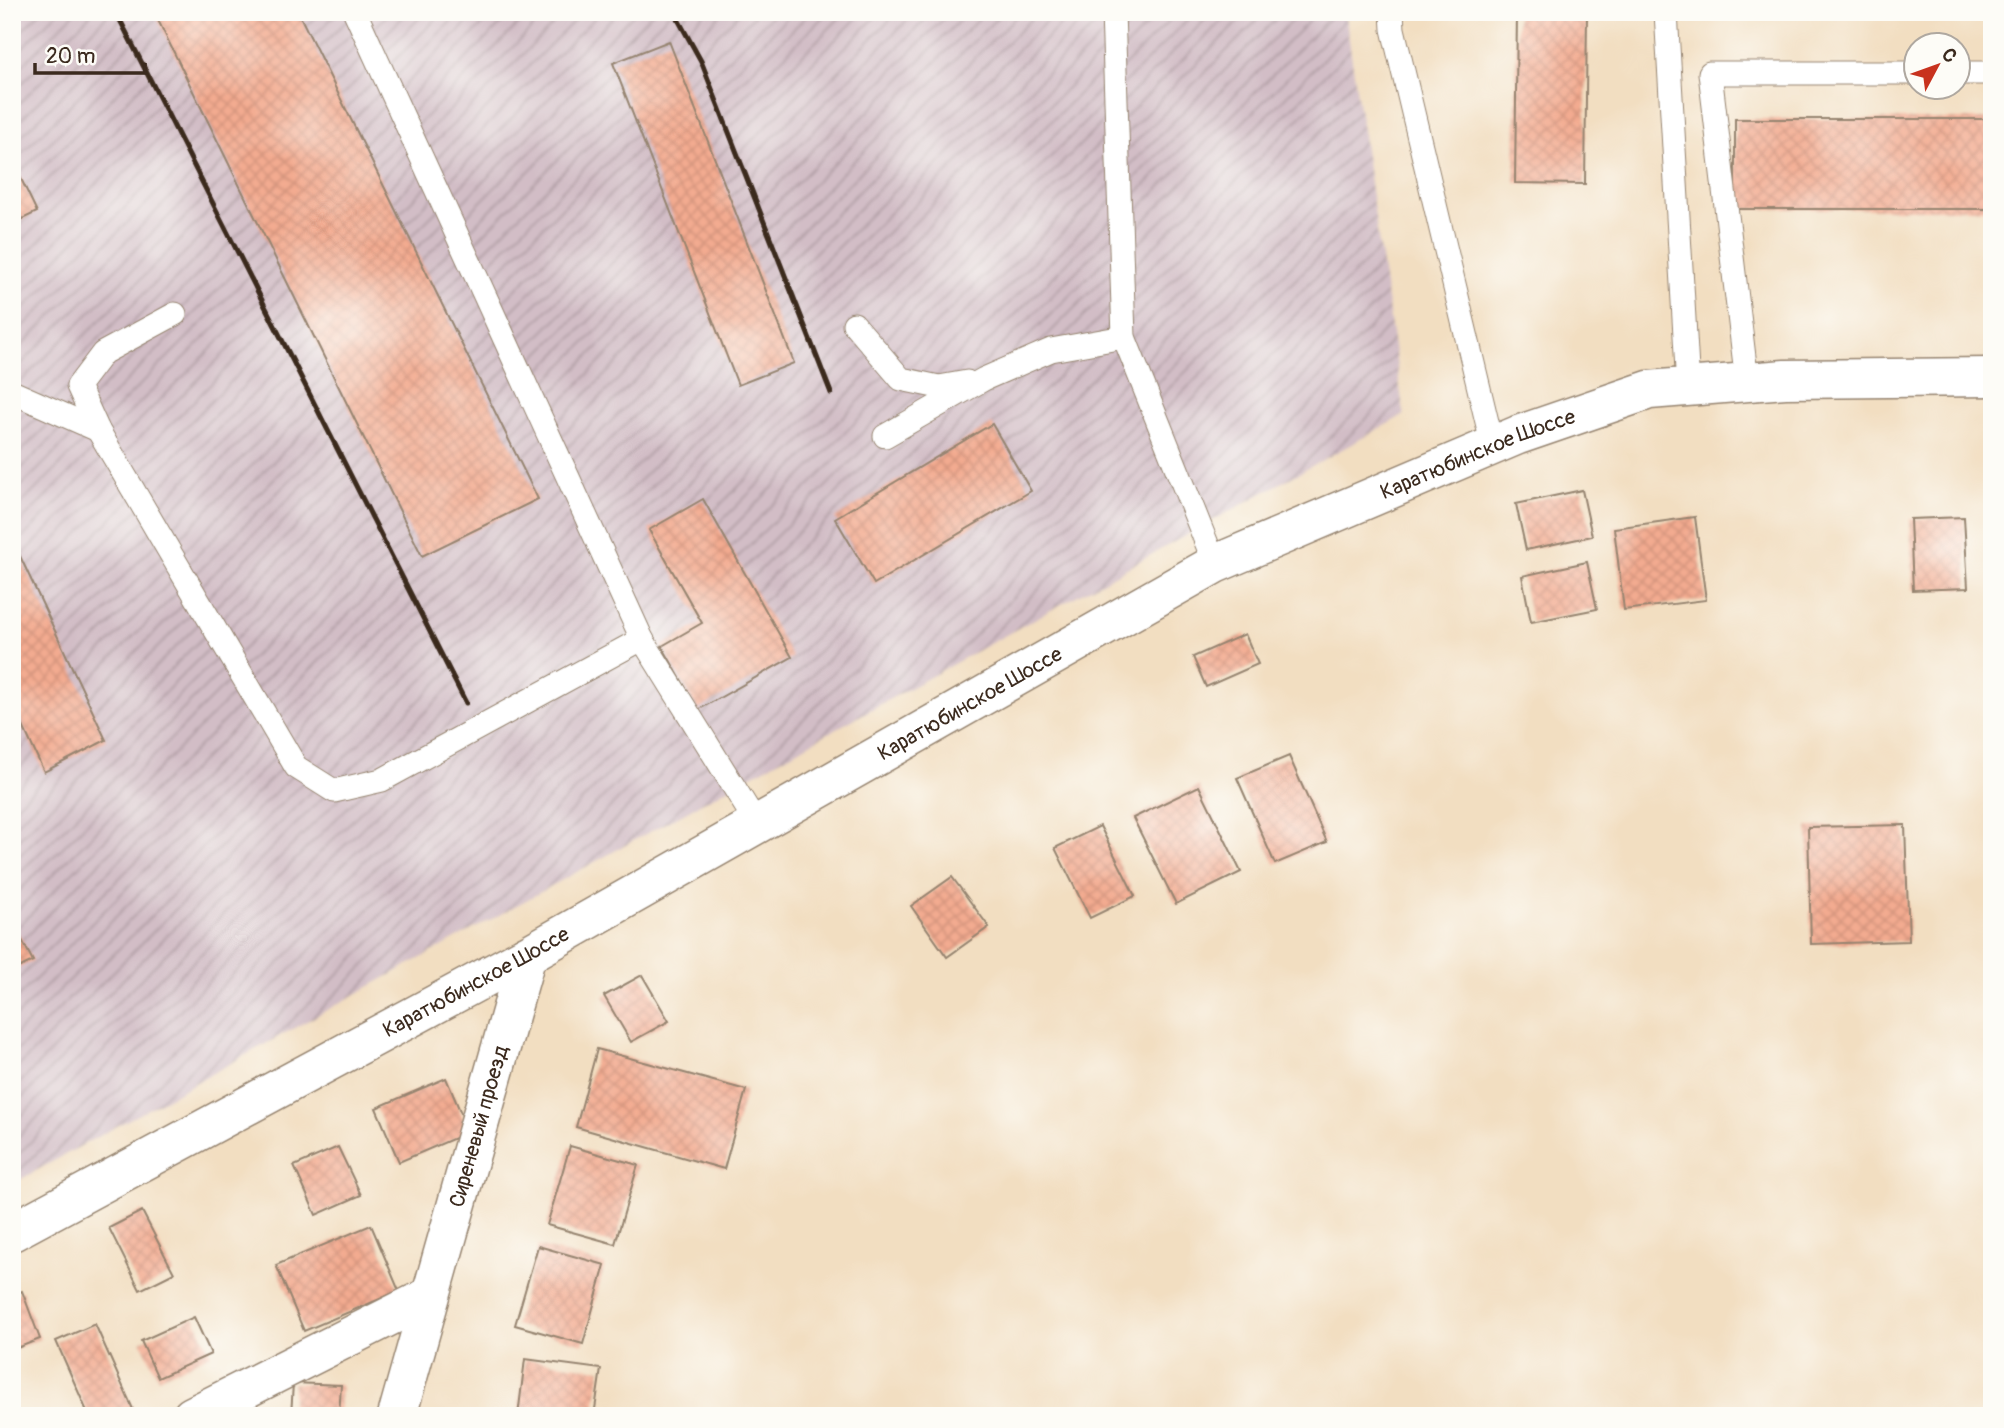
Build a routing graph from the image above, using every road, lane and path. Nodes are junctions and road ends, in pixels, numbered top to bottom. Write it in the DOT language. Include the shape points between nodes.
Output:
graph roads {
  1 [pos="355,12"];
  2 [pos="1112,12"];
  3 [pos="1392,12"];
  4 [pos="1666,12"];
  5 [pos="1902,73"];
  6 [pos="1972,73"];
  7 [pos="1992,73"];
  8 [pos="175,314"];
  9 [pos="854,324"];
  10 [pos="1124,337"];
  11 [pos="1992,377"];
  12 [pos="984,379"];
  13 [pos="1747,382"];
  14 [pos="1688,387"];
  15 [pos="12,392"];
  16 [pos="98,430"];
  17 [pos="885,436"];
  18 [pos="1493,447"];
  19 [pos="1215,564"];
  20 [pos="642,639"];
  21 [pos="757,824"];
  22 [pos="527,955"];
  23 [pos="12,1232"];
  24 [pos="429,1296"];
  25 [pos="192,1416"];
  26 [pos="397,1416"];
  1 -- 20 [label="lane"];
  2 -- 10 [label="lane"];
  3 -- 18 [label="lane"];
  4 -- 14 [label="lane"];
  5 -- 13 [label="lane" via="1710,73"];
  6 -- 7 [label="lane"];
  8 -- 16 [label="lane" via="103,353 78,386"];
  9 -- 12 [label="lane" via="901,379 939,387"];
  10 -- 12 [label="lane" via="1051,350"];
  10 -- 19 [label="lane"];
  11 -- 13 [label="street, Каратюбинское Шоссе"];
  12 -- 17 [label="lane"];
  13 -- 14 [label="street, Каратюбинское Шоссе"];
  14 -- 18 [label="street, Каратюбинское Шоссе" via="1649,390"];
  15 -- 16 [label="lane"];
  16 -- 20 [label="lane" via="296,766 334,791 382,780"];
  18 -- 19 [label="street, Каратюбинское Шоссе"];
  19 -- 21 [label="street, Каратюбинское Шоссе"];
  20 -- 21 [label="lane"];
  21 -- 22 [label="street, Каратюбинское Шоссе"];
  22 -- 23 [label="street, Каратюбинское Шоссе"];
  22 -- 24 [label="street, Сиреневый проезд"];
  24 -- 25 [label="street"];
  24 -- 26 [label="street, Сиреневый проезд"];
}
